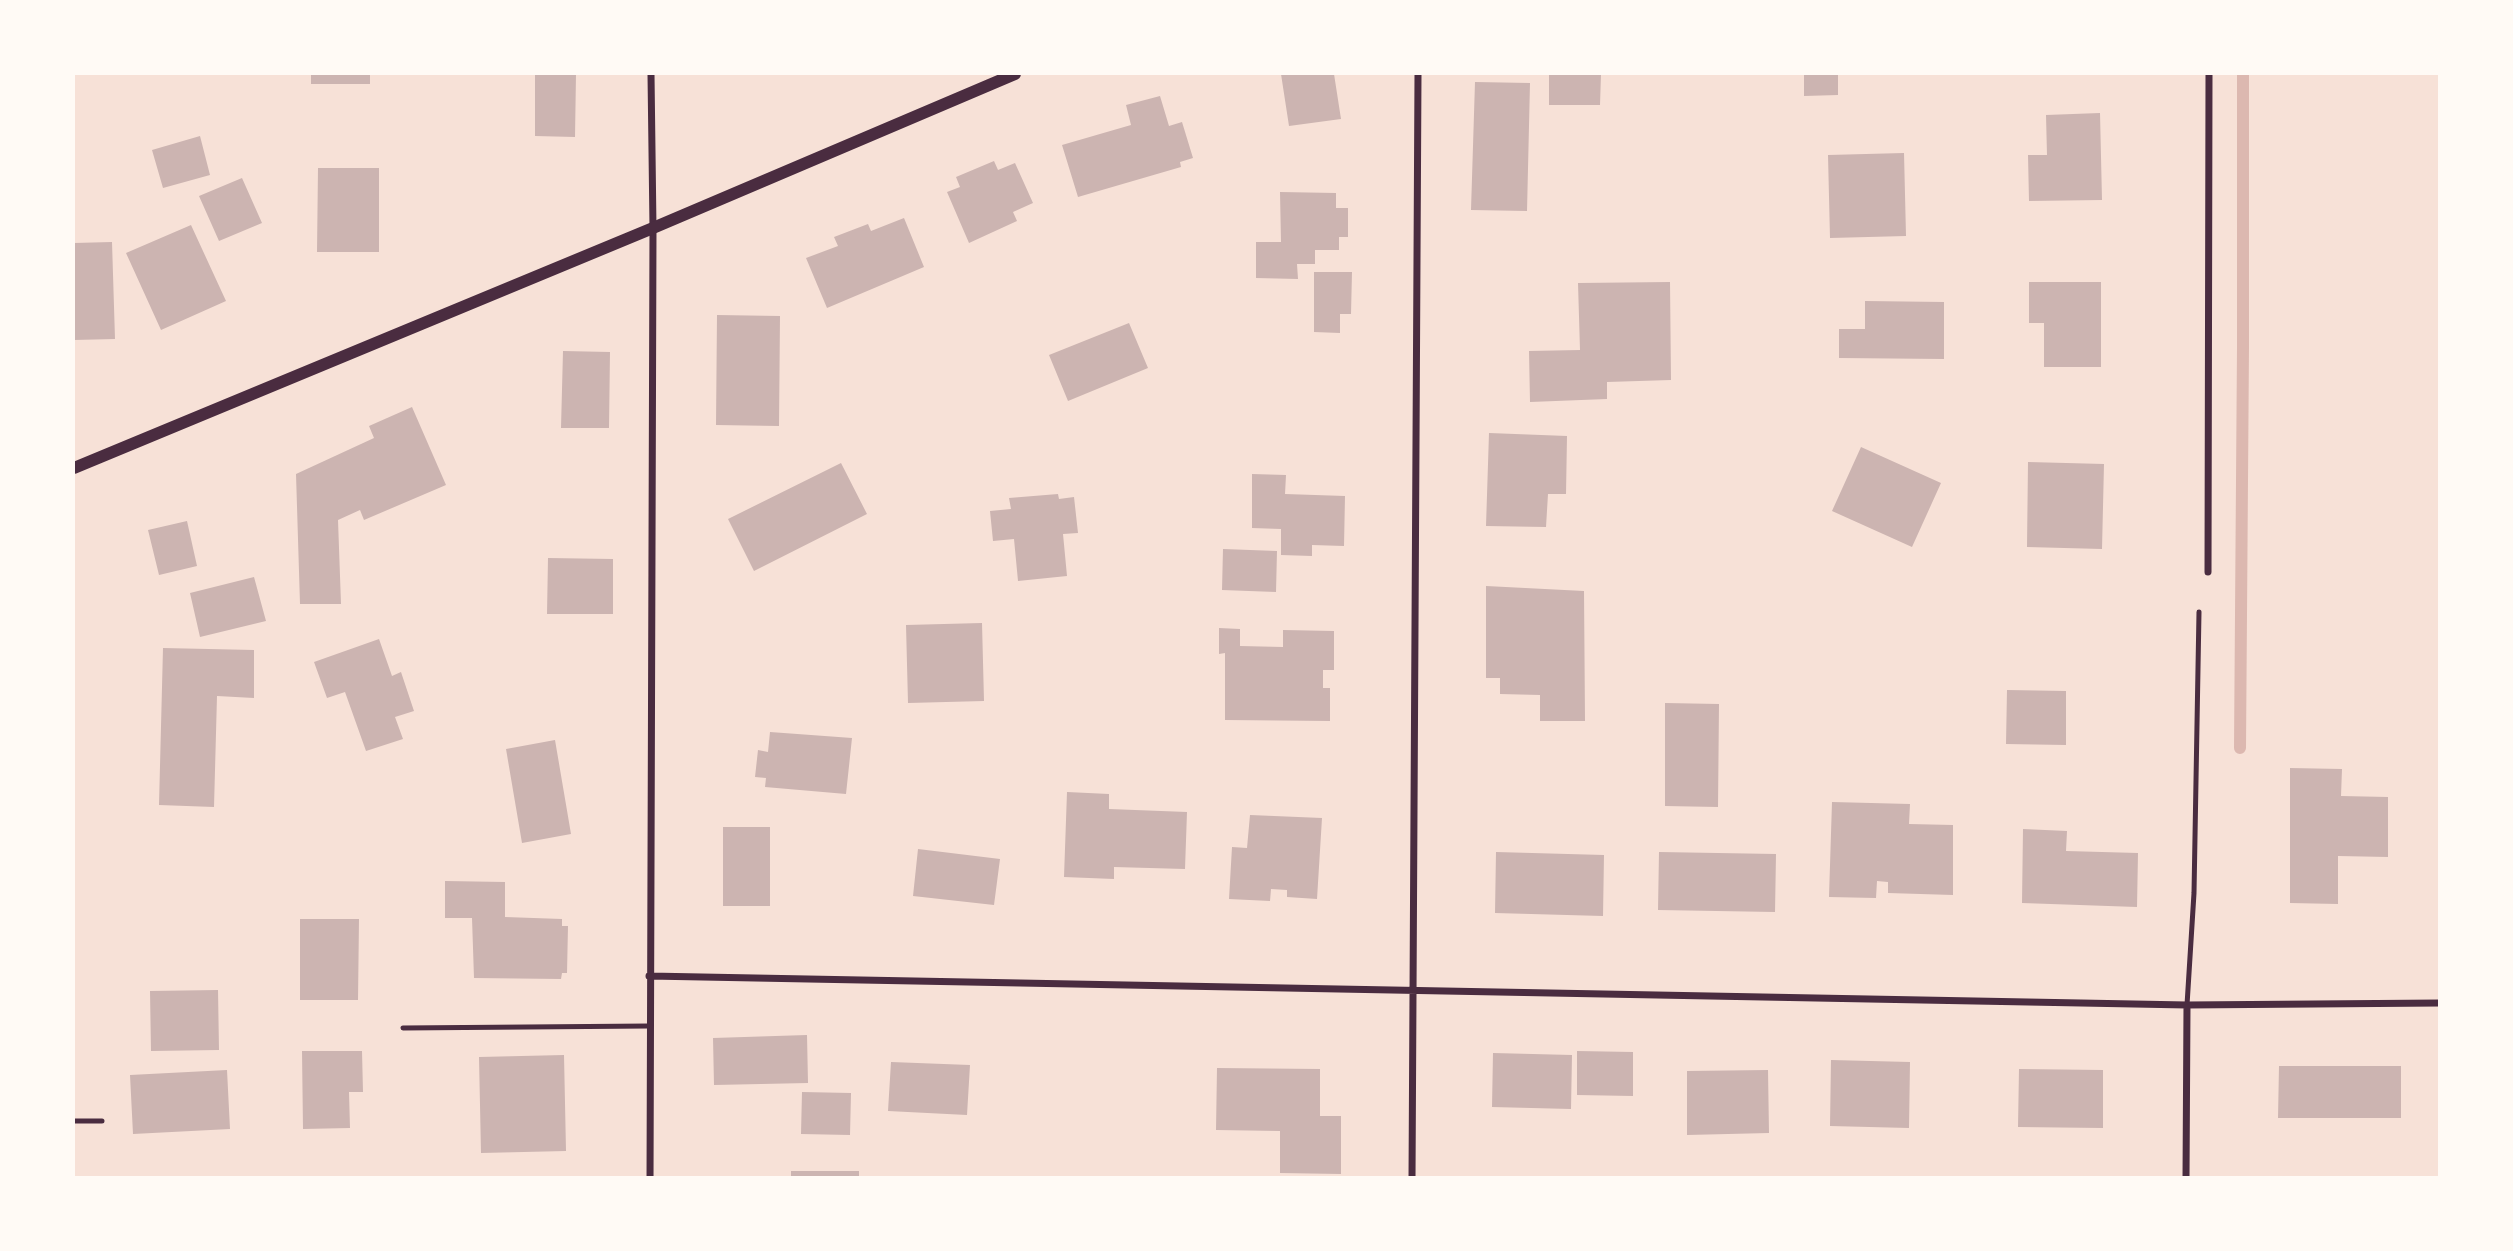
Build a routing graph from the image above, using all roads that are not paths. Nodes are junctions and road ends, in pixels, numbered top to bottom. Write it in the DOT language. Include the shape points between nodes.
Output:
graph roads {
  1 [pos="651,74"];
  2 [pos="1015,74"];
  3 [pos="1418,74"];
  4 [pos="2210,74"];
  5 [pos="653,228"];
  6 [pos="74,468"];
  7 [pos="2208,572"];
  8 [pos="2199,612"];
  9 [pos="649,976"];
  10 [pos="1414,989"];
  11 [pos="2440,1003"];
  12 [pos="2187,1005"];
  13 [pos="649,1026"];
  14 [pos="403,1028"];
  15 [pos="74,1121"];
  16 [pos="102,1121"];
  17 [pos="650,1178"];
  18 [pos="1412,1178"];
  19 [pos="2186,1178"];
  1 -- 5 [label="street"];
  2 -- 5 [label="street"];
  3 -- 10 [label="street"];
  4 -- 7 [label="street"];
  5 -- 6 [label="street"];
  5 -- 9 [label="street"];
  8 -- 12 [label="lane" via="2194,893"];
  9 -- 10 [label="street"];
  9 -- 13 [label="street"];
  10 -- 12 [label="street"];
  10 -- 18 [label="street"];
  11 -- 12 [label="street"];
  12 -- 19 [label="street"];
  13 -- 14 [label="lane"];
  13 -- 17 [label="street"];
  15 -- 16 [label="lane"];
}
